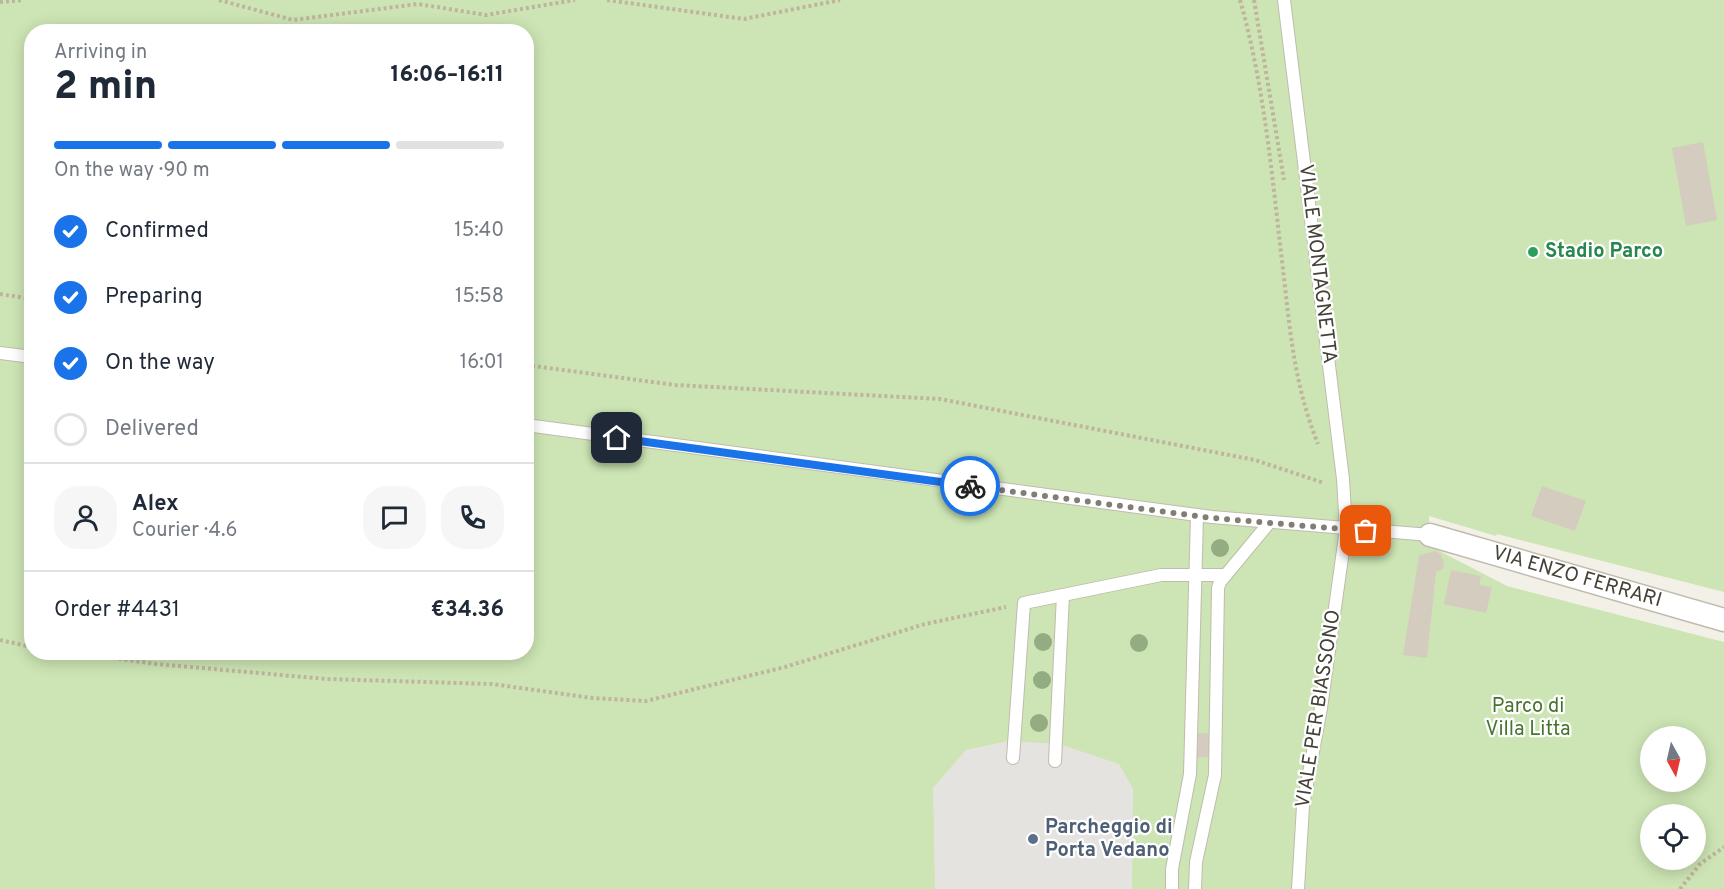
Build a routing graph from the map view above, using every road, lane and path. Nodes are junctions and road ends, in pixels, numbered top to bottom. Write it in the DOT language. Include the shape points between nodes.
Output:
graph roads {
  1 [pos="24,0"];
  2 [pos="219,0"];
  3 [pos="575,0"];
  4 [pos="607,0"];
  5 [pos="840,0"];
  6 [pos="1240,0"];
  7 [pos="1284,0"];
  8 [pos="0,2"];
  9 [pos="0,294"];
  10 [pos="24,297"];
  11 [pos="0,353"];
  12 [pos="24,356"];
  13 [pos="534,366"];
  14 [pos="534,426"];
  15 [pos="1319,447"];
  16 [pos="1335,487"];
  17 [pos="1197,516"];
  18 [pos="1269,523"];
  19 [pos="1346,529"];
  20 [pos="1430,535"];
  21 [pos="1195,575"];
  22 [pos="1226,575"];
  23 [pos="1063,595"];
  24 [pos="1024,603"];
  25 [pos="1724,620"];
  26 [pos="0,640"];
  27 [pos="24,644"];
  28 [pos="128,660"];
  29 [pos="1013,758"];
  30 [pos="1055,761"];
  31 [pos="1724,847"];
  32 [pos="1172,889"];
  33 [pos="1195,889"];
  34 [pos="1298,889"];
  35 [pos="1680,889"];
  1 -- 8 [label="path"];
  2 -- 3 [label="path" via="293,20 418,4 486,15"];
  4 -- 5 [label="path" via="744,19"];
  6 -- 15 [label="path" via="1250,34 1267,147 1289,336 1303,407"];
  7 -- 19 [label="lane, VIALE MONTAGNETTA" via="1344,479"];
  9 -- 10 [label="path"];
  11 -- 12 [label="lane"];
  13 -- 16 [label="path" via="675,384 940,399 1255,460"];
  14 -- 17 [label="lane"];
  17 -- 18 [label="lane"];
  17 -- 21 [label="lane"];
  18 -- 19 [label="lane"];
  18 -- 22 [label="lane"];
  19 -- 20 [label="lane"];
  19 -- 34 [label="lane, VIALE PER BIASSONO" via="1303,806"];
  20 -- 25 [label="street, VIA ENZO FERRARI"];
  21 -- 22 [label="lane"];
  21 -- 23 [label="lane" via="1161,575"];
  21 -- 32 [label="lane" via="1190,774 1172,869"];
  22 -- 33 [label="lane" via="1218,588 1215,775 1196,862"];
  23 -- 24 [label="lane"];
  23 -- 30 [label="lane"];
  24 -- 28 [label="path" via="926,624 785,667 646,701 492,684 326,679"];
  24 -- 29 [label="lane"];
  26 -- 27 [label="path"];
  31 -- 35 [label="path" via="1700,864"];
}
